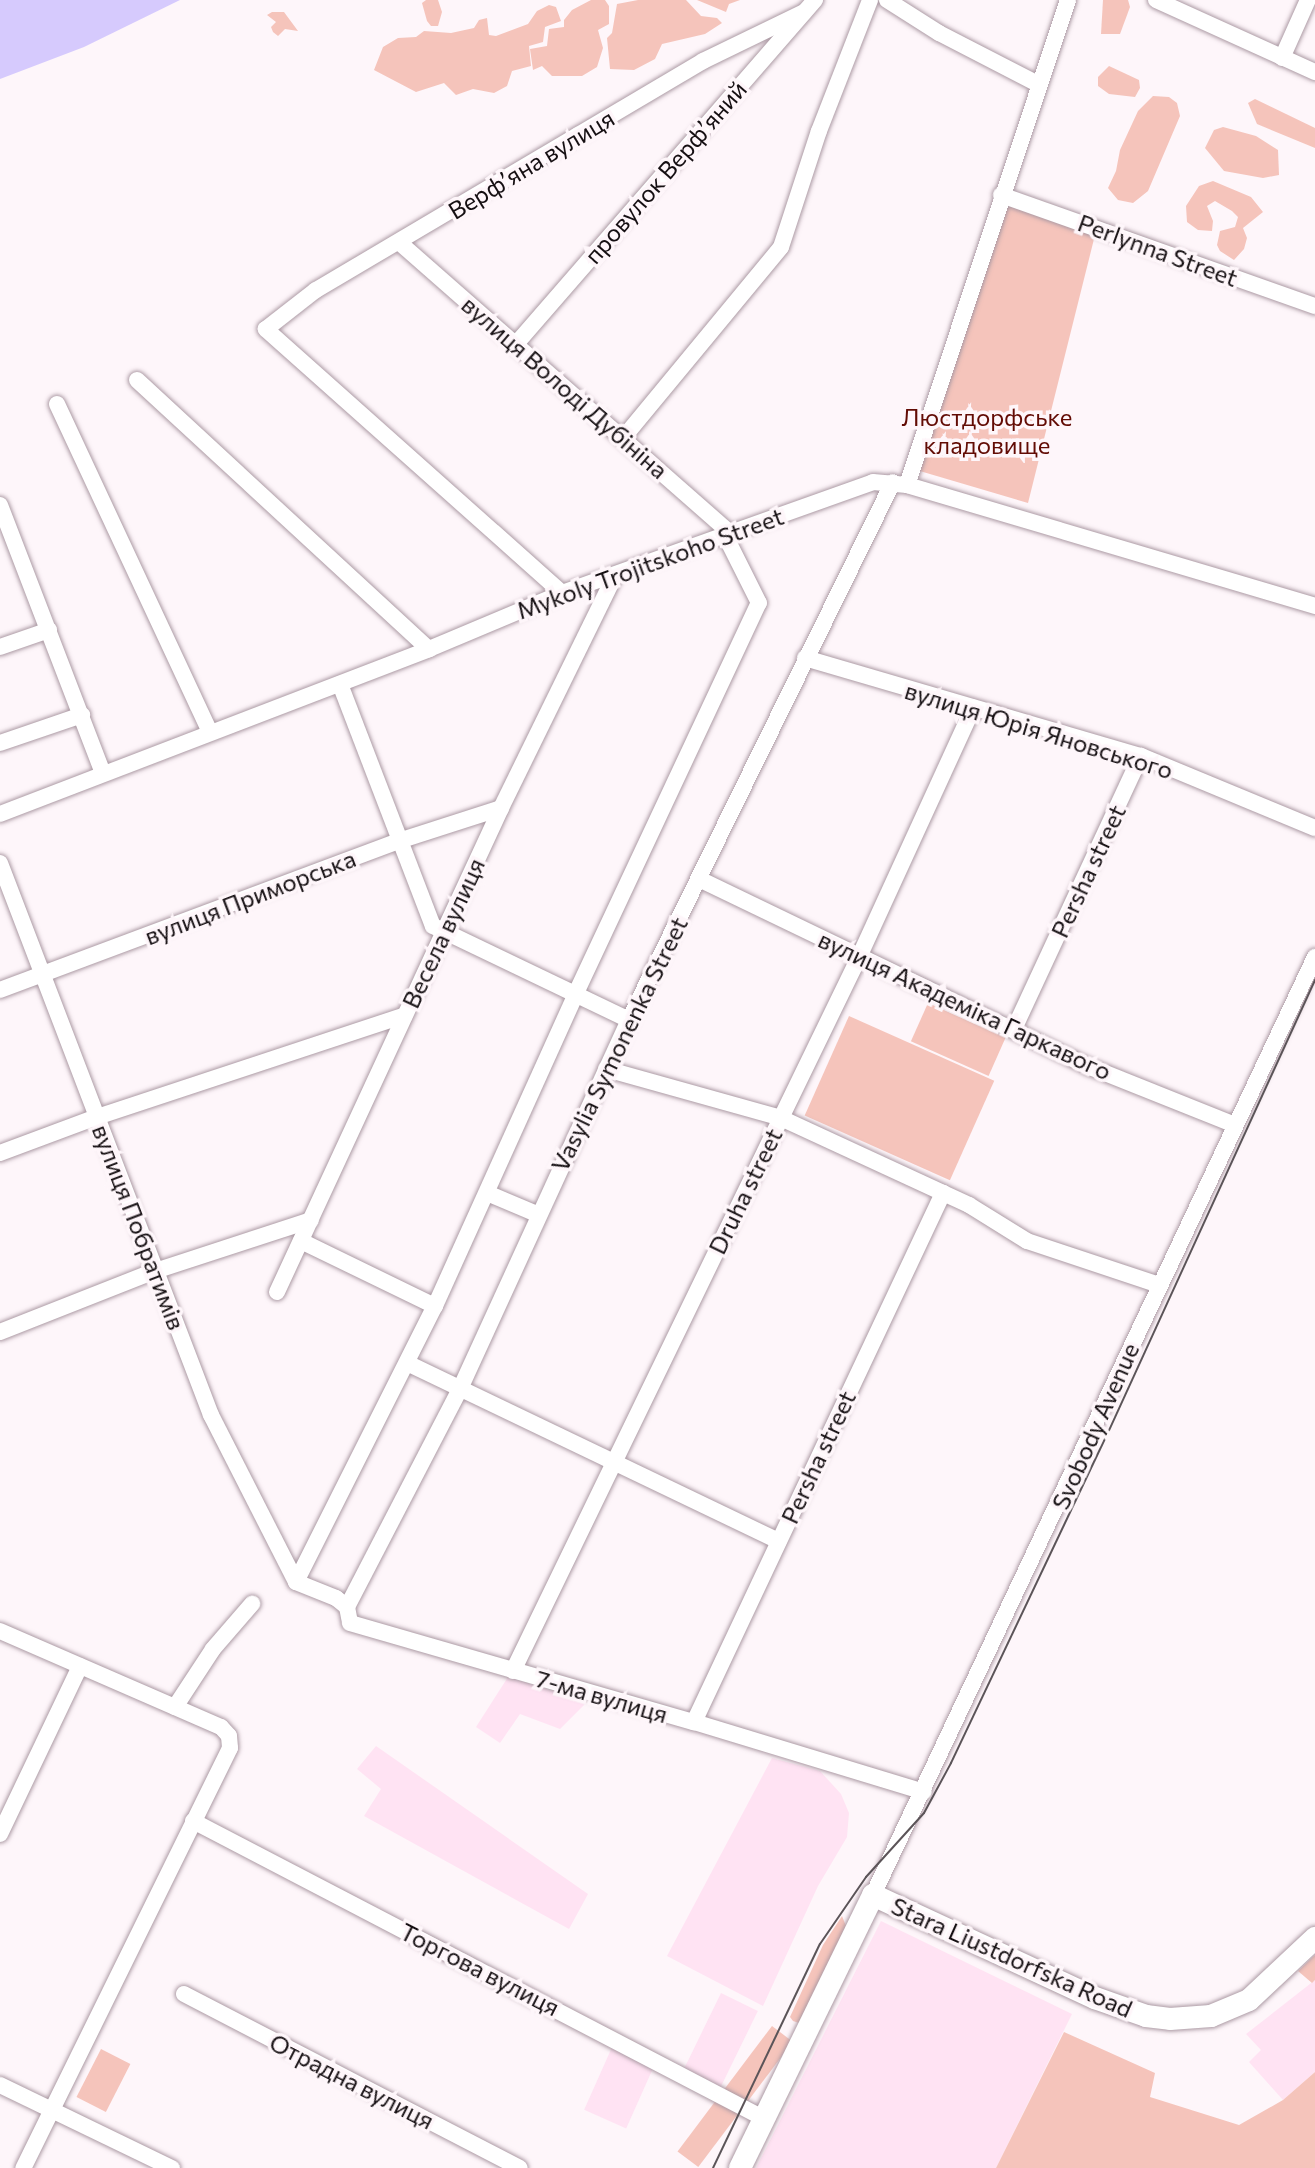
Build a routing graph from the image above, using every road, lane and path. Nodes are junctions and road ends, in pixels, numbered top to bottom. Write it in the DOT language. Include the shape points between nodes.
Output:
graph roads {
  1 [pos="870,0"];
  2 [pos="887,0"];
  3 [pos="1068,0"];
  4 [pos="1156,0"];
  5 [pos="1308,0"];
  6 [pos="809,6"];
  7 [pos="1282,58"];
  8 [pos="1315,72"];
  9 [pos="1038,84"];
  10 [pos="1001,195"];
  11 [pos="400,243"];
  12 [pos="1315,306"];
  13 [pos="516,344"];
  14 [pos="137,380"];
  15 [pos="57,404"];
  16 [pos="624,437"];
  17 [pos="900,484"];
  18 [pos="0,505"];
  19 [pos="728,534"];
  20 [pos="8,546"];
  21 [pos="614,577"];
  22 [pos="562,593"];
  23 [pos="1315,606"];
  24 [pos="49,630"];
  25 [pos="0,647"];
  26 [pos="429,649"];
  27 [pos="805,658"];
  28 [pos="340,684"];
  29 [pos="973,708"];
  30 [pos="82,715"];
  31 [pos="210,732"];
  32 [pos="0,743"];
  33 [pos="1141,756"];
  34 [pos="103,773"];
  35 [pos="501,808"];
  36 [pos="0,814"];
  37 [pos="1315,828"];
  38 [pos="402,840"];
  39 [pos="0,863"];
  40 [pos="699,879"];
  41 [pos="444,931"];
  42 [pos="860,955"];
  43 [pos="1315,957"];
  44 [pos="43,975"];
  45 [pos="0,990"];
  46 [pos="576,993"];
  47 [pos="405,1015"];
  48 [pos="629,1020"];
  49 [pos="1014,1029"];
  50 [pos="606,1069"];
  51 [pos="97,1117"];
  52 [pos="781,1118"];
  53 [pos="1235,1125"];
  54 [pos="0,1153"];
  55 [pos="487,1193"];
  56 [pos="943,1193"];
  57 [pos="537,1214"];
  58 [pos="311,1220"];
  59 [pos="301,1241"];
  60 [pos="155,1271"];
  61 [pos="1159,1285"];
  62 [pos="277,1292"];
  63 [pos="435,1306"];
  64 [pos="0,1332"];
  65 [pos="407,1363"];
  66 [pos="460,1389"];
  67 [pos="613,1463"];
  68 [pos="779,1541"];
  69 [pos="296,1582"];
  70 [pos="252,1604"];
  71 [pos="347,1607"];
  72 [pos="0,1631"];
  73 [pos="80,1666"];
  74 [pos="513,1671"];
  75 [pos="175,1707"];
  76 [pos="694,1722"];
  77 [pos="924,1792"];
  78 [pos="193,1821"];
  79 [pos="0,1834"];
  80 [pos="873,1895"];
  81 [pos="1315,1938"];
  82 [pos="184,1994"];
  83 [pos="0,2085"];
  84 [pos="52,2108"];
  85 [pos="765,2119"];
  86 [pos="23,2168"];
  87 [pos="172,2168"];
  88 [pos="520,2168"];
  89 [pos="740,2168"];
  1 -- 16 [label="street" via="781,247"];
  2 -- 9 [label="street"];
  3 -- 9 [label="street, Vasylia Symonenka Street"];
  4 -- 7 [label="street"];
  5 -- 7 [label="street"];
  6 -- 11 [label="street, Верфʼяна вулиця" via="703,61"];
  6 -- 13 [label="street, провулок Верфʼяний"];
  7 -- 8 [label="street"];
  9 -- 10 [label="street, Vasylia Symonenka Street"];
  10 -- 12 [label="street, Perlynna Street"];
  10 -- 17 [label="street, Vasylia Symonenka Street"];
  11 -- 13 [label="street, вулиця Володі Дубініна"];
  11 -- 22 [label="street, Верфʼяна вулиця" via="316,290 266,329"];
  13 -- 16 [label="street, вулиця Володі Дубініна"];
  14 -- 26 [label="street"];
  15 -- 31 [label="street"];
  16 -- 19 [label="street, вулиця Володі Дубініна"];
  17 -- 19 [label="street, Mykoly Trojitskoho Street" via="853,487"];
  17 -- 23 [label="street, Mykoly Trojitskoho Street"];
  17 -- 27 [label="street, Vasylia Symonenka Street"];
  18 -- 20 [label="street"];
  19 -- 21 [label="street, Mykoly Trojitskoho Street"];
  19 -- 46 [label="street" via="759,603"];
  20 -- 24 [label="street"];
  21 -- 22 [label="street, Mykoly Trojitskoho Street"];
  21 -- 35 [label="street, Весела вулиця"];
  22 -- 26 [label="street, Mykoly Trojitskoho Street"];
  24 -- 25 [label="street"];
  24 -- 30 [label="street"];
  26 -- 28 [label="street, Mykoly Trojitskoho Street"];
  27 -- 29 [label="street, вулиця Юрія Яновського"];
  27 -- 40 [label="street, Vasylia Symonenka Street"];
  28 -- 31 [label="street, Mykoly Trojitskoho Street"];
  28 -- 38 [label="street"];
  29 -- 33 [label="street, вулиця Юрія Яновського"];
  29 -- 42 [label="street, Druha street"];
  30 -- 32 [label="street"];
  30 -- 34 [label="street"];
  31 -- 34 [label="street, Mykoly Trojitskoho Street"];
  33 -- 37 [label="street, вулиця Юрія Яновського"];
  33 -- 49 [label="street, Persha street"];
  34 -- 36 [label="street, Mykoly Trojitskoho Street"];
  35 -- 38 [label="street, вулиця Приморська"];
  35 -- 41 [label="street, Весела вулиця"];
  38 -- 41 [label="street" via="433,926"];
  38 -- 44 [label="street, вулиця Приморська"];
  39 -- 44 [label="street, вулиця Побратимів"];
  40 -- 42 [label="street, вулиця Академіка Гаркавого"];
  40 -- 48 [label="street, Vasylia Symonenka Street"];
  41 -- 46 [label="street"];
  41 -- 47 [label="street, Весела вулиця"];
  42 -- 49 [label="street, вулиця Академіка Гаркавого"];
  42 -- 52 [label="street, Druha street"];
  43 -- 53 [label="street, Svobody Avenue"];
  44 -- 45 [label="street, вулиця Приморська"];
  44 -- 51 [label="street, вулиця Побратимів"];
  46 -- 48 [label="street"];
  46 -- 55 [label="street"];
  47 -- 51 [label="street"];
  47 -- 58 [label="street, Весела вулиця"];
  48 -- 50 [label="street, Vasylia Symonenka Street"];
  49 -- 53 [label="street, вулиця Академіка Гаркавого" via="1090,1067"];
  50 -- 52 [label="street"];
  50 -- 57 [label="street, Vasylia Symonenka Street"];
  51 -- 54 [label="street"];
  51 -- 60 [label="street, вулиця Побратимів"];
  52 -- 56 [label="street"];
  52 -- 67 [label="street, Druha street"];
  53 -- 61 [label="street, Svobody Avenue"];
  55 -- 57 [label="street"];
  55 -- 63 [label="street"];
  56 -- 61 [label="street" via="1027,1241"];
  56 -- 68 [label="street, Persha street"];
  57 -- 66 [label="street, Vasylia Symonenka Street"];
  58 -- 59 [label="street, Весела вулиця"];
  58 -- 60 [label="street"];
  59 -- 62 [label="street, Весела вулиця"];
  59 -- 63 [label="street"];
  60 -- 64 [label="street"];
  60 -- 69 [label="street, вулиця Побратимів" via="211,1415"];
  61 -- 77 [label="street, Svobody Avenue"];
  63 -- 65 [label="street"];
  65 -- 66 [label="street"];
  65 -- 69 [label="street"];
  66 -- 67 [label="street"];
  66 -- 71 [label="street, Vasylia Symonenka Street"];
  67 -- 68 [label="street"];
  67 -- 74 [label="street, Druha street"];
  68 -- 76 [label="street, Persha street"];
  69 -- 71 [label="street, 7-ма вулиця" via="322,1589"];
  70 -- 75 [label="street" via="213,1649"];
  71 -- 74 [label="street, 7-ма вулиця" via="350,1623"];
  72 -- 73 [label="street"];
  73 -- 75 [label="street"];
  73 -- 79 [label="street"];
  74 -- 76 [label="street, 7-ма вулиця"];
  75 -- 78 [label="street" via="221,1727 229,1736 230,1748"];
  76 -- 77 [label="street, 7-ма вулиця"];
  77 -- 80 [label="street, Svobody Avenue"];
  78 -- 84 [label="street"];
  78 -- 85 [label="street, Торгова вулиця"];
  80 -- 81 [label="main road, Stara Liustdorfska Road" via="1095,1998 1170,2019 1211,2016 1249,2000"];
  80 -- 85 [label="main road"];
  82 -- 88 [label="street, Отрадна вулиця"];
  83 -- 84 [label="street"];
  84 -- 86 [label="street"];
  84 -- 87 [label="street"];
  85 -- 89 [label="main road"];
}
